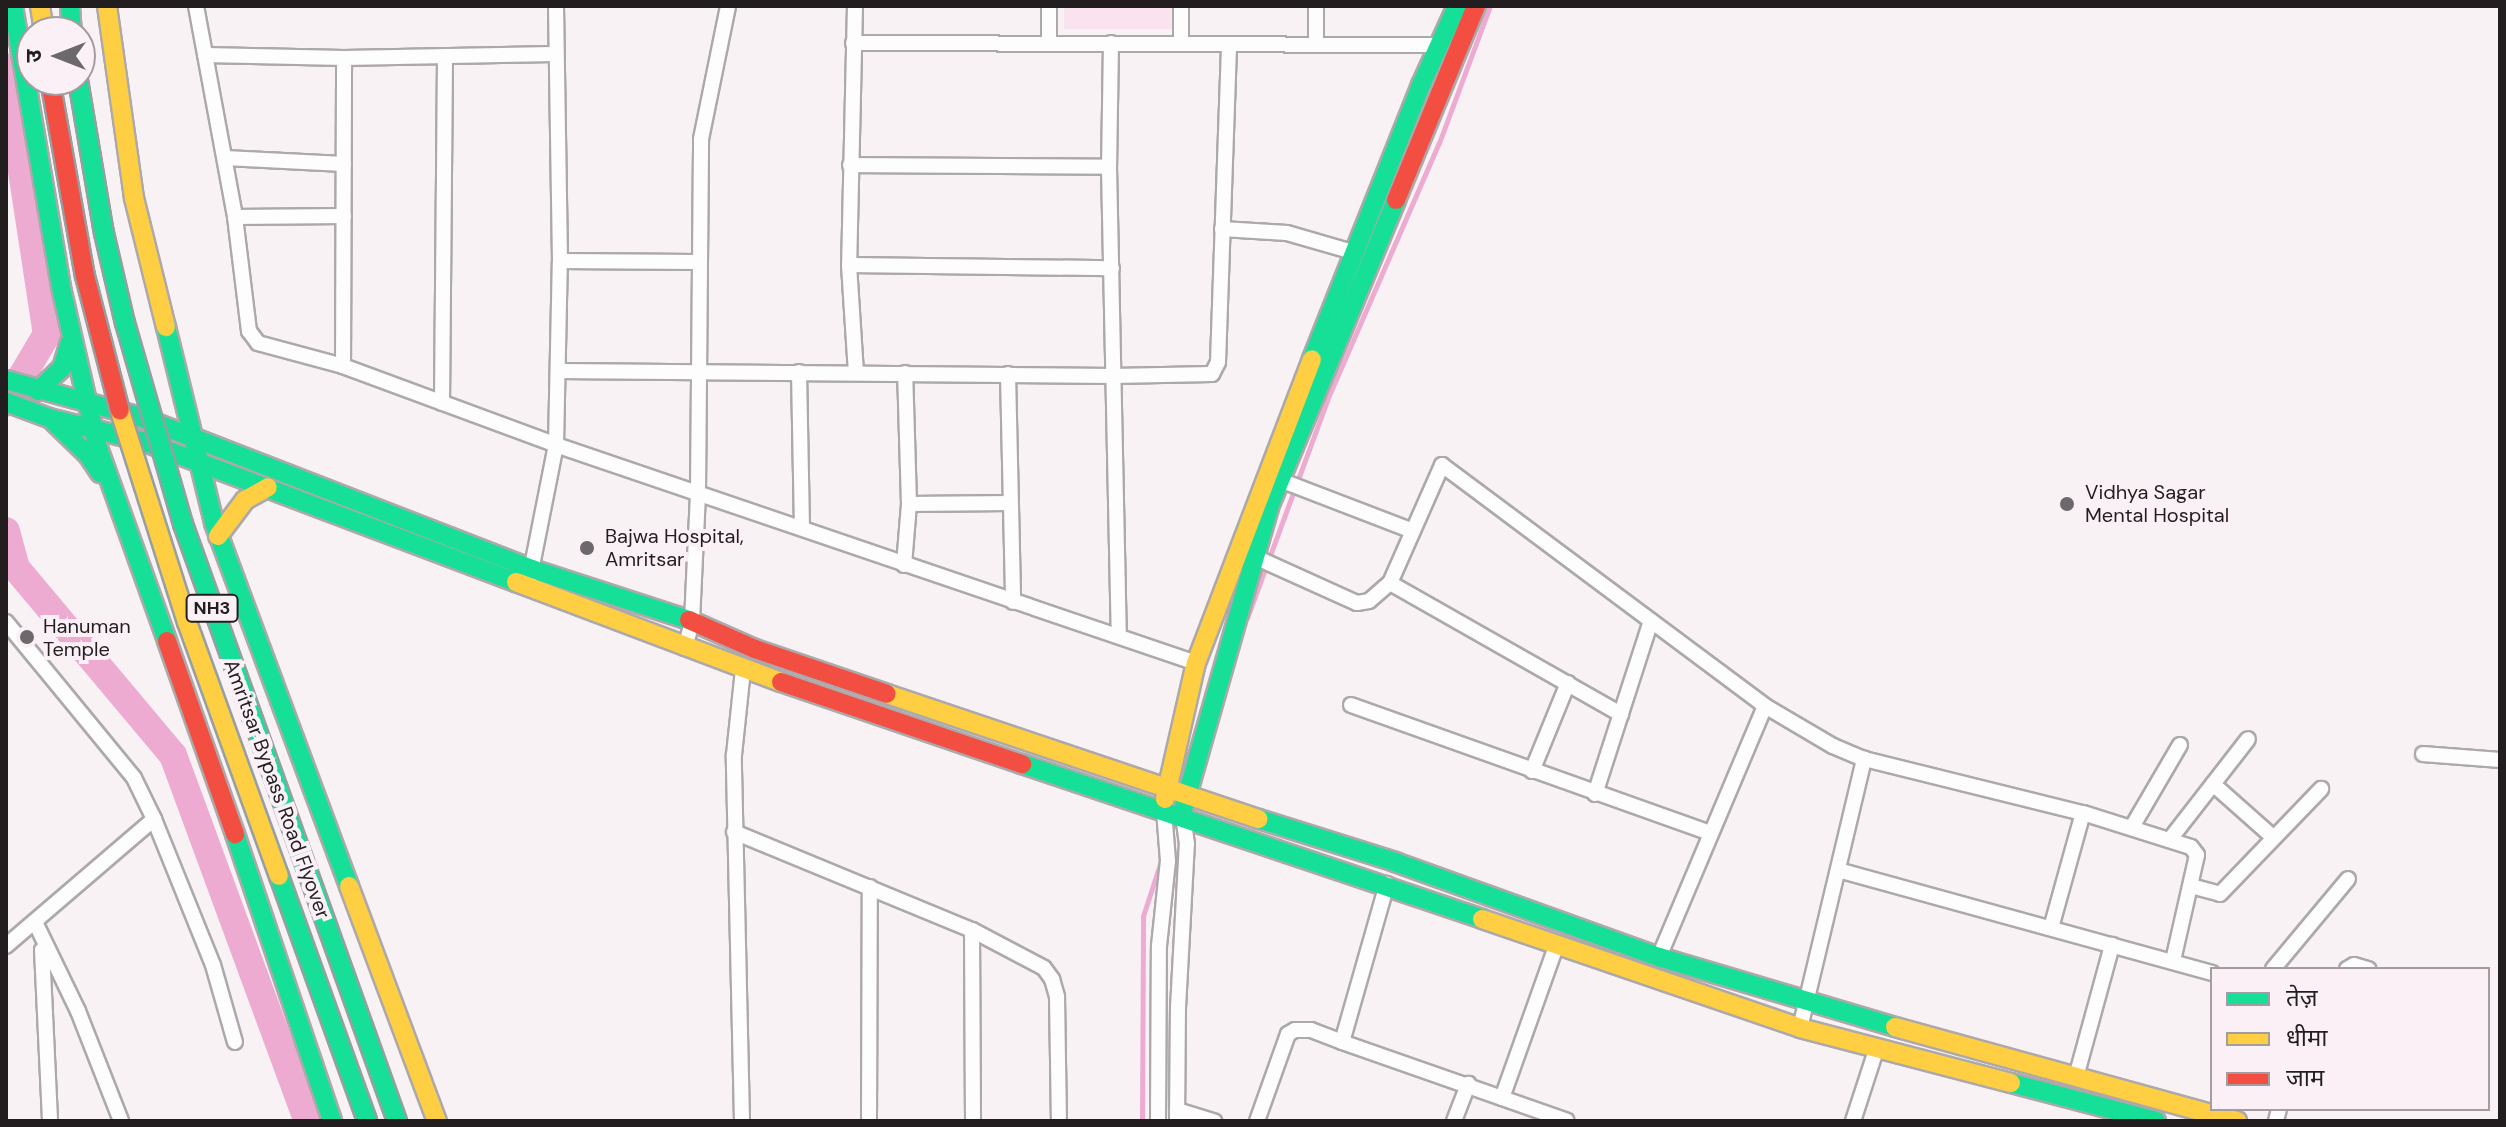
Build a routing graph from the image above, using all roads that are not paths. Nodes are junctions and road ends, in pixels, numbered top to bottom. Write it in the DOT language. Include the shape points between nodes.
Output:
graph roads {
  1 [pos="13,6"];
  2 [pos="107,6"];
  3 [pos="196,6"];
  4 [pos="556,6"];
  5 [pos="728,6"];
  6 [pos="855,6"];
  7 [pos="1049,6"];
  8 [pos="1181,6"];
  9 [pos="1316,6"];
  10 [pos="1457,6"];
  11 [pos="1476,6"];
  12 [pos="1181,41"];
  13 [pos="853,43"];
  14 [pos="1049,43"];
  15 [pos="1111,43"];
  16 [pos="1316,44"];
  17 [pos="1439,45"];
  18 [pos="1229,46"];
  19 [pos="554,54"];
  20 [pos="205,55"];
  21 [pos="445,56"];
  22 [pos="344,58"];
  23 [pos="53,96"];
  24 [pos="81,96"];
  25 [pos="225,158"];
  26 [pos="344,164"];
  27 [pos="850,165"];
  28 [pos="1109,167"];
  29 [pos="344,216"];
  30 [pos="235,217"];
  31 [pos="1222,229"];
  32 [pos="1353,252"];
  33 [pos="560,261"];
  34 [pos="697,262"];
  35 [pos="849,265"];
  36 [pos="1112,268"];
  37 [pos="71,337"];
  38 [pos="343,366"];
  39 [pos="559,371"];
  40 [pos="697,372"];
  41 [pos="799,372"];
  42 [pos="856,372"];
  43 [pos="905,373"];
  44 [pos="1008,374"];
  45 [pos="1113,376"];
  46 [pos="6,380"];
  47 [pos="34,390"];
  48 [pos="6,402"];
  49 [pos="442,403"];
  50 [pos="86,404"];
  51 [pos="49,418"];
  52 [pos="92,428"];
  53 [pos="193,439"];
  54 [pos="556,445"];
  55 [pos="199,463"];
  56 [pos="1280,480"];
  57 [pos="268,487"];
  58 [pos="698,492"];
  59 [pos="115,496"];
  60 [pos="1010,503"];
  61 [pos="909,504"];
  62 [pos="802,528"];
  63 [pos="1413,531"];
  64 [pos="218,536"];
  65 [pos="1255,557"];
  66 [pos="904,565"];
  67 [pos="532,569"];
  68 [pos="1390,583"];
  69 [pos="528,588"];
  70 [pos="1013,602"];
  71 [pos="692,621"];
  72 [pos="1651,621"];
  73 [pos="6,622"];
  74 [pos="1119,636"];
  75 [pos="685,648"];
  76 [pos="1196,663"];
  77 [pos="743,670"];
  78 [pos="1568,683"];
  79 [pos="1351,705"];
  80 [pos="1765,706"];
  81 [pos="1621,714"];
  82 [pos="2248,739"];
  83 [pos="2180,745"];
  84 [pos="2423,754"];
  85 [pos="1864,759"];
  86 [pos="2500,760"];
  87 [pos="1532,771"];
  88 [pos="2213,784"];
  89 [pos="2321,789"];
  90 [pos="1166,790"];
  91 [pos="1595,794"];
  92 [pos="1184,806"];
  93 [pos="1164,810"];
  94 [pos="2083,813"];
  95 [pos="154,819"];
  96 [pos="2132,827"];
  97 [pos="734,832"];
  98 [pos="1710,833"];
  99 [pos="2171,838"];
  100 [pos="2274,838"];
  101 [pos="1838,870"];
  102 [pos="2348,879"];
  103 [pos="1387,884"];
  104 [pos="2191,886"];
  105 [pos="870,887"];
  106 [pos="35,922"];
  107 [pos="2051,928"];
  108 [pos="972,930"];
  109 [pos="42,944"];
  110 [pos="6,945"];
  111 [pos="2112,945"];
  112 [pos="1556,946"];
  113 [pos="1659,957"];
  114 [pos="2173,961"];
  115 [pos="2275,967"];
  116 [pos="2210,972"];
  117 [pos="1806,1003"];
  118 [pos="1800,1028"];
  119 [pos="235,1042"];
  120 [pos="1342,1042"];
  121 [pos="1877,1047"];
  122 [pos="2076,1077"];
  123 [pos="1468,1084"];
  124 [pos="1502,1098"];
  125 [pos="1177,1115"];
  126 [pos="50,1121"];
  127 [pos="121,1121"];
  128 [pos="332,1121"];
  129 [pos="367,1121"];
  130 [pos="397,1121"];
  131 [pos="437,1121"];
  132 [pos="742,1121"];
  133 [pos="869,1121"];
  134 [pos="973,1121"];
  135 [pos="1059,1121"];
  136 [pos="1158,1121"];
  137 [pos="1214,1121"];
  138 [pos="1257,1121"];
  139 [pos="1454,1121"];
  140 [pos="1567,1121"];
  141 [pos="1853,1121"];
  142 [pos="2156,1121"];
  143 [pos="2237,1121"];
  1 -- 37 [label="main road"];
  2 -- 53 [label="main road" via="134,198"];
  3 -- 20 [label="street"];
  4 -- 19 [label="street"];
  5 -- 34 [label="street" via="701,139"];
  6 -- 13 [label="street"];
  7 -- 14 [label="street"];
  8 -- 12 [label="street"];
  9 -- 16 [label="street"];
  10 -- 17 [label="main road"];
  11 -- 56 [label="main road"];
  12 -- 15 [label="street"];
  12 -- 18 [label="street"];
  13 -- 14 [label="street"];
  13 -- 27 [label="street"];
  14 -- 15 [label="street"];
  15 -- 28 [label="street"];
  16 -- 17 [label="street"];
  16 -- 18 [label="street"];
  17 -- 32 [label="main road"];
  18 -- 31 [label="street"];
  19 -- 21 [label="street"];
  19 -- 33 [label="street"];
  20 -- 22 [label="street"];
  20 -- 25 [label="street"];
  21 -- 22 [label="street"];
  21 -- 49 [label="street"];
  22 -- 26 [label="street"];
  23 -- 129 [label="main road, Amritsar Bypass Road Flyover / NH3, bridge" via="85,276 123,424 197,650"];
  24 -- 130 [label="main road, Amritsar Bypass Road Flyover / NH3, bridge" via="125,323 183,524"];
  25 -- 26 [label="street"];
  25 -- 30 [label="street"];
  26 -- 29 [label="street"];
  27 -- 28 [label="street"];
  27 -- 35 [label="street"];
  28 -- 36 [label="street"];
  29 -- 30 [label="street"];
  29 -- 38 [label="street"];
  30 -- 38 [label="street" via="251,338"];
  31 -- 32 [label="street" via="1287,233"];
  31 -- 45 [label="street" via="1217,370 1207,376"];
  32 -- 76 [label="main road"];
  33 -- 34 [label="street"];
  33 -- 39 [label="street"];
  34 -- 40 [label="street"];
  35 -- 36 [label="street"];
  35 -- 42 [label="street"];
  36 -- 45 [label="street"];
  37 -- 47 [label="main road" via="62,368"];
  37 -- 50 [label="main road"];
  38 -- 49 [label="street"];
  39 -- 40 [label="street"];
  39 -- 54 [label="street"];
  40 -- 41 [label="street"];
  40 -- 58 [label="street"];
  41 -- 42 [label="street"];
  41 -- 62 [label="street"];
  42 -- 43 [label="street"];
  43 -- 44 [label="street"];
  43 -- 61 [label="street"];
  44 -- 45 [label="street"];
  44 -- 60 [label="street"];
  45 -- 74 [label="street"];
  46 -- 47 [label="main road"];
  47 -- 50 [label="main road"];
  48 -- 51 [label="main road"];
  49 -- 54 [label="street"];
  50 -- 52 [label="main road"];
  50 -- 53 [label="main road" via="140,417"];
  51 -- 52 [label="main road"];
  51 -- 59 [label="main road" via="88,455"];
  52 -- 55 [label="main road"];
  52 -- 59 [label="main road"];
  53 -- 55 [label="main road"];
  53 -- 67 [label="main road"];
  54 -- 58 [label="street"];
  54 -- 67 [label="street"];
  55 -- 57 [label="main road"];
  55 -- 64 [label="main road"];
  56 -- 63 [label="street"];
  56 -- 65 [label="main road"];
  57 -- 64 [label="main road" via="245,500"];
  57 -- 69 [label="main road"];
  58 -- 62 [label="street"];
  58 -- 71 [label="street"];
  59 -- 128 [label="main road"];
  60 -- 61 [label="street"];
  60 -- 70 [label="street"];
  61 -- 66 [label="street"];
  62 -- 66 [label="street"];
  63 -- 68 [label="street"];
  63 -- 72 [label="street" via="1442,465"];
  64 -- 131 [label="main road"];
  65 -- 68 [label="street" via="1357,603 1369,601"];
  65 -- 92 [label="main road"];
  66 -- 70 [label="street"];
  67 -- 69 [label="street"];
  67 -- 71 [label="main road"];
  68 -- 78 [label="street"];
  69 -- 75 [label="main road"];
  70 -- 74 [label="street"];
  71 -- 75 [label="street"];
  71 -- 90 [label="main road" via="755,649"];
  72 -- 80 [label="street"];
  72 -- 81 [label="street"];
  73 -- 95 [label="street" via="134,778"];
  74 -- 76 [label="street"];
  75 -- 77 [label="main road"];
  76 -- 90 [label="main road"];
  77 -- 93 [label="main road"];
  77 -- 97 [label="street" via="734,755"];
  78 -- 81 [label="street"];
  78 -- 87 [label="street"];
  79 -- 87 [label="street"];
  80 -- 85 [label="street"];
  80 -- 98 [label="street"];
  81 -- 91 [label="street"];
  82 -- 88 [label="street"];
  83 -- 96 [label="street"];
  84 -- 86 [label="street"];
  85 -- 94 [label="street"];
  85 -- 101 [label="street"];
  87 -- 91 [label="street"];
  88 -- 99 [label="street"];
  88 -- 100 [label="street"];
  89 -- 100 [label="street"];
  90 -- 92 [label="main road"];
  90 -- 93 [label="main road"];
  91 -- 98 [label="street"];
  92 -- 93 [label="main road"];
  92 -- 103 [label="main road"];
  92 -- 113 [label="main road" via="1395,862"];
  92 -- 125 [label="street"];
  93 -- 136 [label="street" via="1168,861 1159,946"];
  94 -- 96 [label="street"];
  94 -- 107 [label="street"];
  95 -- 106 [label="street"];
  95 -- 119 [label="street" via="213,965"];
  96 -- 99 [label="street"];
  97 -- 105 [label="street"];
  97 -- 132 [label="street"];
  98 -- 113 [label="street"];
  99 -- 104 [label="street" via="2196,851"];
  100 -- 104 [label="street" via="2220,894"];
  101 -- 107 [label="street"];
  101 -- 117 [label="street"];
  102 -- 115 [label="street"];
  103 -- 112 [label="main road"];
  103 -- 120 [label="street"];
  104 -- 114 [label="street"];
  105 -- 108 [label="street"];
  105 -- 133 [label="street"];
  106 -- 109 [label="street"];
  106 -- 110 [label="street"];
  107 -- 111 [label="street"];
  108 -- 134 [label="street"];
  108 -- 135 [label="street" via="1032,960 1052,979 1057,997"];
  109 -- 126 [label="street"];
  109 -- 127 [label="street" via="78,1011"];
  111 -- 114 [label="street"];
  111 -- 122 [label="street"];
  112 -- 118 [label="main road"];
  112 -- 124 [label="street"];
  113 -- 117 [label="main road"];
  114 -- 116 [label="street"];
  117 -- 118 [label="street"];
  117 -- 122 [label="main road"];
  118 -- 121 [label="main road"];
  120 -- 123 [label="street"];
  120 -- 138 [label="street" via="1311,1030 1288,1034"];
  121 -- 141 [label="street"];
  121 -- 142 [label="main road"];
  122 -- 143 [label="main road"];
  123 -- 124 [label="street"];
  123 -- 139 [label="street"];
  124 -- 140 [label="street"];
  125 -- 137 [label="street"];
}
